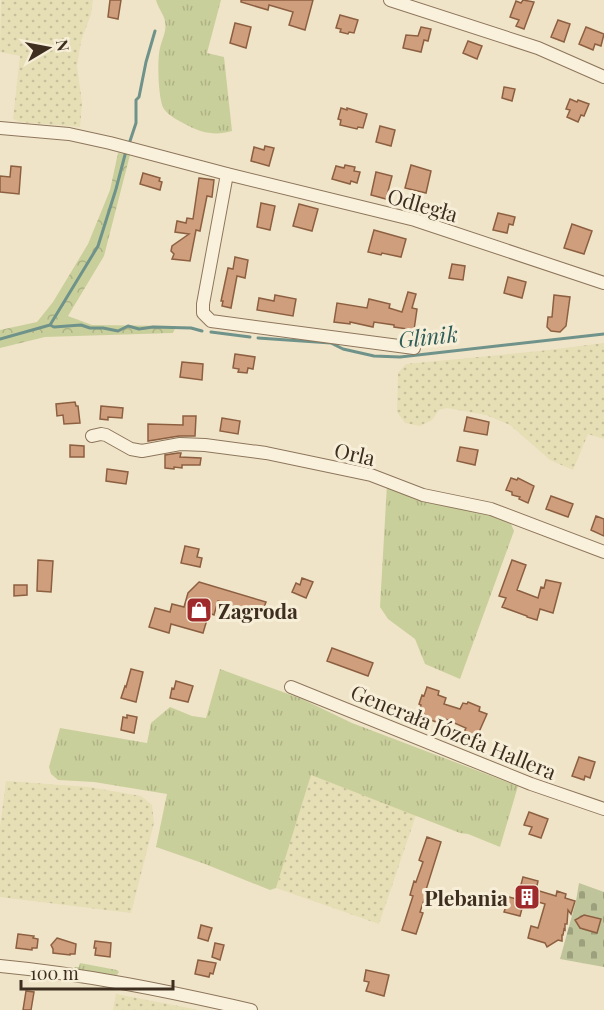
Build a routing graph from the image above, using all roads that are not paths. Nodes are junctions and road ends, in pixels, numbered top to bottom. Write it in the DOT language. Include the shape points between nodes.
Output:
graph roads {
  1 [pos="390,0"];
  2 [pos="604,77"];
  3 [pos="0,128"];
  4 [pos="227,174"];
  5 [pos="604,283"];
  6 [pos="414,348"];
  7 [pos="92,436"];
  8 [pos="604,552"];
  9 [pos="291,687"];
  10 [pos="604,809"];
  11 [pos="0,966"];
  12 [pos="251,1010"];
  1 -- 2 [label="street" via="538,48"];
  3 -- 4 [label="street, Odległa" via="69,134"];
  4 -- 5 [label="street, Odległa" via="416,220"];
  4 -- 6 [label="street" via="203,304 203,313 211,321"];
  7 -- 8 [label="street, Orla" via="106,435 136,450 180,444 205,446 266,453 371,475 423,495 491,509"];
  9 -- 10 [label="street, Generała Józefa Hallera" via="531,784"];
  11 -- 12 [label="street" via="70,974"];
}
